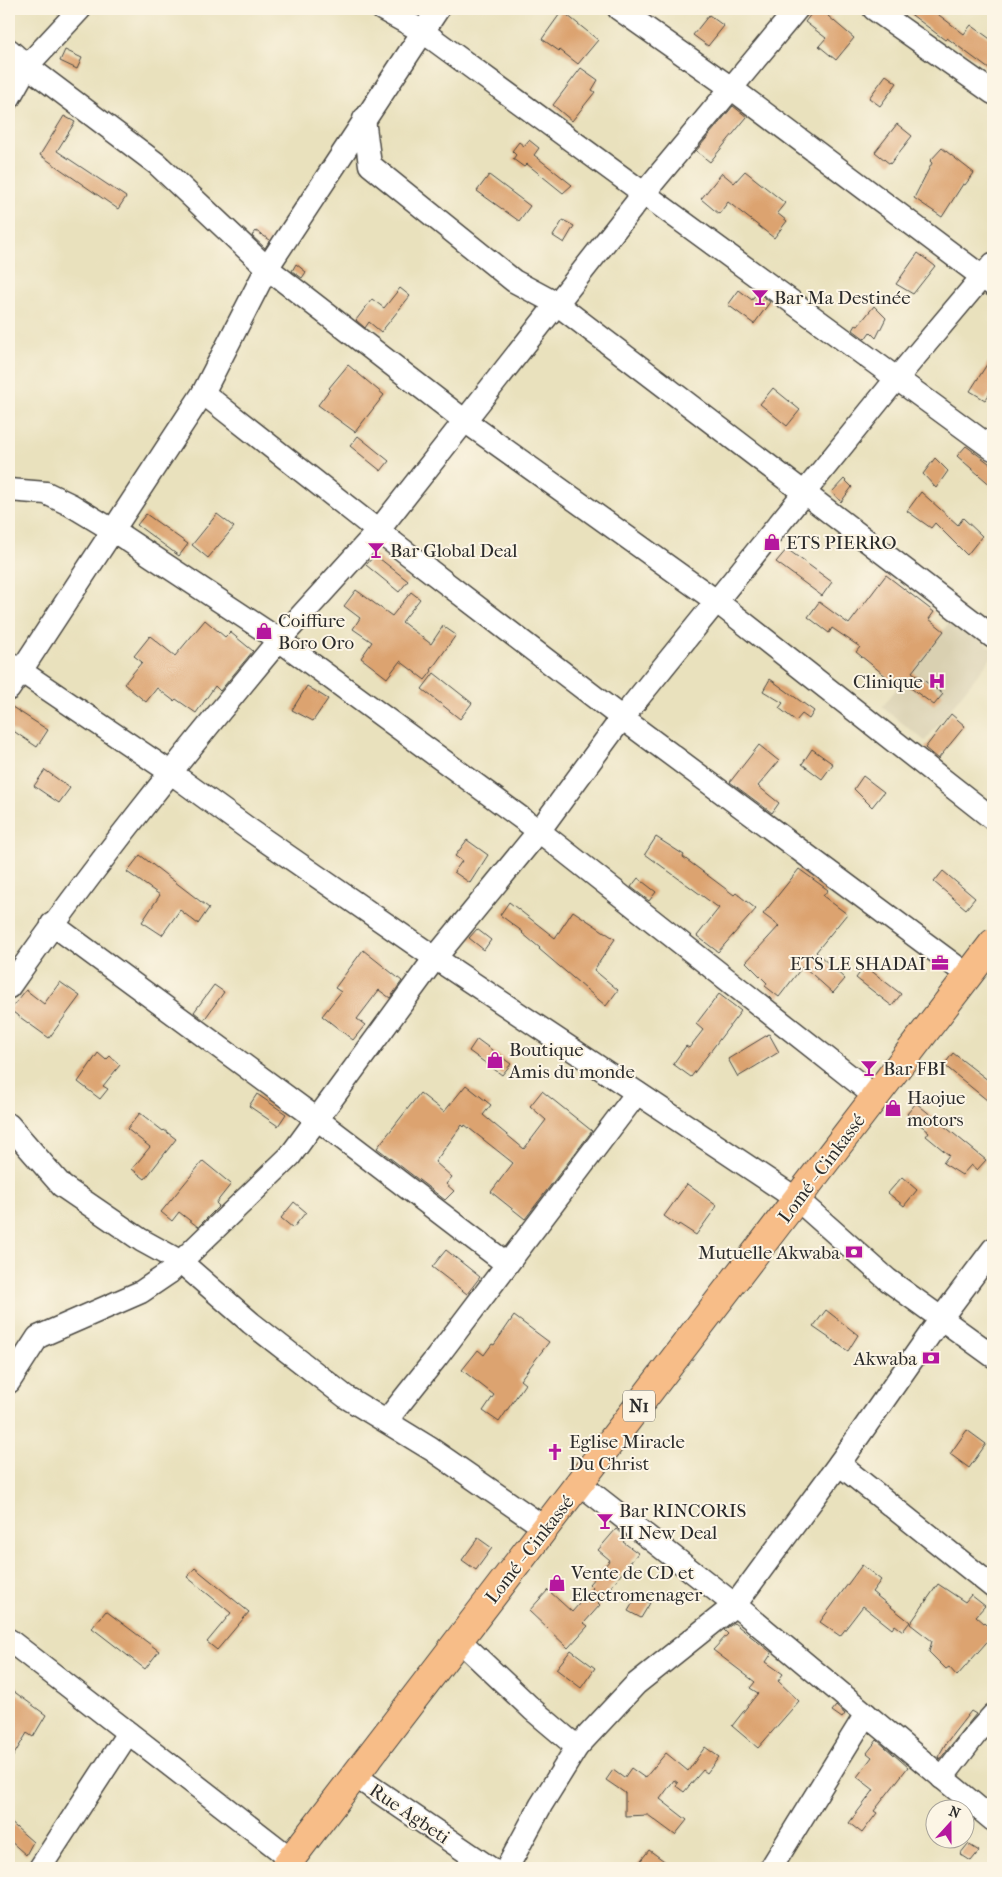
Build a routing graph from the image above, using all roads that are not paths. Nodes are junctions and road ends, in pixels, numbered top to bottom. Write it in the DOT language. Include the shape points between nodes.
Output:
graph roads {
  1 [pos="80,9"];
  2 [pos="382,9"];
  3 [pos="438,9"];
  4 [pos="619,9"];
  5 [pos="798,9"];
  6 [pos="874,9"];
  7 [pos="422,31"];
  8 [pos="9,50"];
  9 [pos="27,66"];
  10 [pos="731,88"];
  11 [pos="993,93"];
  12 [pos="9,98"];
  13 [pos="364,119"];
  14 [pos="370,165"];
  15 [pos="332,168"];
  16 [pos="644,193"];
  17 [pos="267,268"];
  18 [pos="990,276"];
  19 [pos="557,304"];
  20 [pos="897,378"];
  21 [pos="203,392"];
  22 [pos="465,421"];
  23 [pos="993,450"];
  24 [pos="9,490"];
  25 [pos="804,494"];
  26 [pos="114,530"];
  27 [pos="378,531"];
  28 [pos="716,601"];
  29 [pos="993,637"];
  30 [pos="279,640"];
  31 [pos="13,675"];
  32 [pos="622,718"];
  33 [pos="170,772"];
  34 [pos="993,819"];
  35 [pos="539,830"];
  36 [pos="52,924"];
  37 [pos="993,944"];
  38 [pos="435,958"];
  39 [pos="969,976"];
  40 [pos="9,987"];
  41 [pos="637,1093"];
  42 [pos="876,1097"];
  43 [pos="317,1119"];
  44 [pos="9,1125"];
  45 [pos="798,1200"];
  46 [pos="993,1248"];
  47 [pos="181,1262"];
  48 [pos="507,1264"];
  49 [pos="942,1318"];
  50 [pos="993,1356"];
  51 [pos="9,1382"];
  52 [pos="386,1421"];
  53 [pos="839,1464"];
  54 [pos="580,1484"];
  55 [pos="545,1528"];
  56 [pos="993,1587"];
  57 [pos="735,1605"];
  58 [pos="9,1640"];
  59 [pos="459,1640"];
  60 [pos="866,1714"];
  61 [pos="993,1715"];
  62 [pos="128,1733"];
  63 [pos="577,1747"];
  64 [pos="355,1776"];
  65 [pos="942,1778"];
  66 [pos="993,1820"];
  67 [pos="287,1864"];
  68 [pos="40,1868"];
  69 [pos="490,1868"];
  70 [pos="507,1868"];
  71 [pos="771,1868"];
  1 -- 9 [label="street"];
  2 -- 7 [label="street"];
  3 -- 7 [label="street"];
  4 -- 10 [label="street"];
  5 -- 10 [label="street"];
  6 -- 11 [label="street"];
  7 -- 13 [label="street"];
  7 -- 16 [label="street"];
  8 -- 9 [label="street"];
  9 -- 12 [label="street"];
  9 -- 17 [label="street" via="157,164"];
  10 -- 16 [label="street"];
  10 -- 18 [label="street"];
  13 -- 14 [label="street"];
  13 -- 15 [label="street"];
  14 -- 15 [label="street"];
  14 -- 19 [label="street" via="514,281"];
  15 -- 17 [label="street"];
  16 -- 19 [label="street"];
  16 -- 20 [label="street"];
  17 -- 21 [label="street"];
  17 -- 22 [label="street"];
  18 -- 20 [label="street"];
  19 -- 22 [label="street"];
  19 -- 25 [label="street"];
  20 -- 23 [label="street"];
  20 -- 25 [label="street"];
  21 -- 26 [label="street"];
  21 -- 27 [label="street"];
  22 -- 27 [label="street"];
  22 -- 28 [label="street"];
  24 -- 26 [label="street" via="46,493"];
  25 -- 28 [label="street"];
  25 -- 29 [label="street"];
  26 -- 30 [label="street"];
  26 -- 31 [label="street"];
  27 -- 30 [label="street"];
  27 -- 32 [label="street"];
  28 -- 32 [label="street"];
  28 -- 34 [label="street"];
  30 -- 33 [label="street"];
  30 -- 35 [label="street"];
  31 -- 33 [label="street"];
  32 -- 35 [label="street"];
  32 -- 39 [label="street"];
  33 -- 36 [label="street"];
  33 -- 38 [label="street"];
  35 -- 38 [label="street"];
  35 -- 42 [label="street"];
  36 -- 40 [label="street"];
  36 -- 43 [label="street"];
  37 -- 39 [label="highway, Lomé - Cinkassé / N1"];
  38 -- 41 [label="street"];
  38 -- 43 [label="street"];
  39 -- 42 [label="highway, Lomé - Cinkassé / N1"];
  41 -- 45 [label="street"];
  41 -- 48 [label="street"];
  42 -- 45 [label="highway, Lomé - Cinkassé / N1"];
  43 -- 47 [label="street" via="290,1156"];
  43 -- 48 [label="street"];
  44 -- 47 [label="street" via="62,1186 140,1240"];
  45 -- 49 [label="street" via="888,1280"];
  45 -- 54 [label="highway, Lomé - Cinkassé / N1"];
  46 -- 49 [label="street"];
  47 -- 51 [label="street" via="141,1292 38,1337"];
  47 -- 52 [label="street" via="251,1323 346,1397"];
  48 -- 52 [label="street"];
  49 -- 50 [label="street"];
  49 -- 53 [label="street"];
  52 -- 55 [label="street"];
  53 -- 56 [label="street"];
  53 -- 57 [label="street"];
  54 -- 55 [label="highway, Lomé - Cinkassé / N1"];
  54 -- 57 [label="street"];
  55 -- 59 [label="highway, Lomé - Cinkassé / N1"];
  57 -- 60 [label="street"];
  57 -- 63 [label="street" via="636,1684"];
  58 -- 62 [label="street"];
  59 -- 63 [label="street"];
  59 -- 64 [label="highway, Lomé - Cinkassé / N1"];
  60 -- 65 [label="street"];
  60 -- 71 [label="street"];
  61 -- 65 [label="street"];
  62 -- 67 [label="street"];
  62 -- 68 [label="street"];
  63 -- 70 [label="street"];
  64 -- 67 [label="highway, Lomé - Cinkassé / N1"];
  64 -- 69 [label="street, Rue Agbeti"];
  65 -- 66 [label="street"];
}
